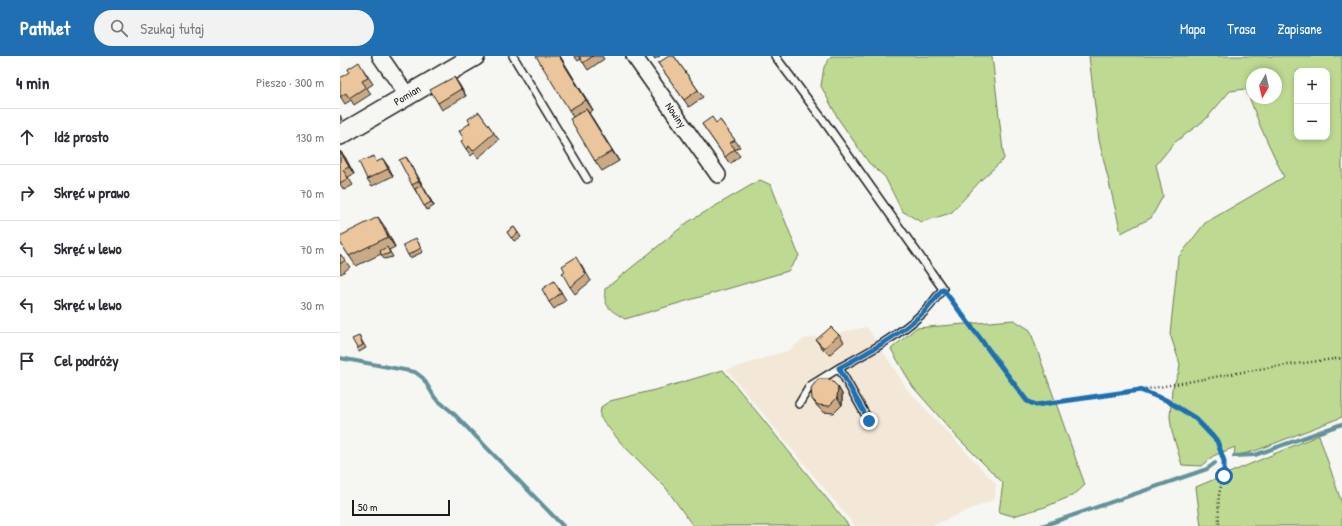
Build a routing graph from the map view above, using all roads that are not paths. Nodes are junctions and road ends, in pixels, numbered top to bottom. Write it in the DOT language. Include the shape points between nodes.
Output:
graph roads {
  1 [pos="380,56"];
  2 [pos="475,56"];
  3 [pos="513,56"];
  4 [pos="634,56"];
  5 [pos="775,56"];
  6 [pos="407,95"];
  7 [pos="340,135"];
  8 [pos="718,175"];
  9 [pos="587,179"];
  10 [pos="839,368"];
  11 [pos="798,404"];
  12 [pos="869,421"];
  1 -- 6 [label="street"];
  2 -- 6 [label="street, Pomian"];
  3 -- 9 [label="lane"];
  4 -- 8 [label="street, Nowiny"];
  5 -- 10 [label="lane" via="943,289 924,313 897,334 878,348"];
  6 -- 7 [label="street, Pomian"];
  10 -- 11 [label="lane" via="810,386"];
  10 -- 12 [label="lane"];
}
